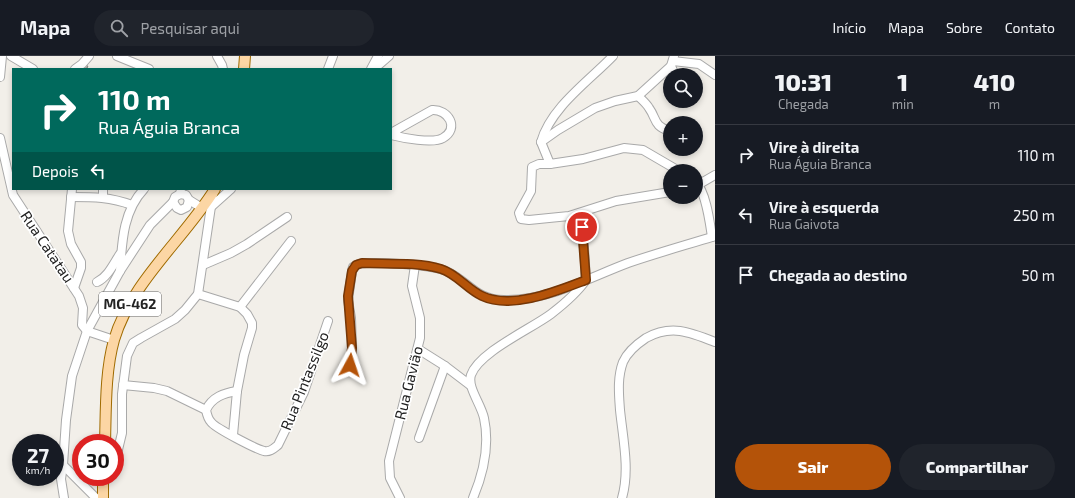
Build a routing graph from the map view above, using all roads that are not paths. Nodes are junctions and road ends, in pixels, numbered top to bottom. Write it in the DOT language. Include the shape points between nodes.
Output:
graph roads {
  1 [pos="2,56"];
  2 [pos="11,56"];
  3 [pos="89,56"];
  4 [pos="117,56"];
  5 [pos="217,56"];
  6 [pos="245,56"];
  7 [pos="333,56"];
  8 [pos="378,56"];
  9 [pos="389,56"];
  10 [pos="613,56"];
  11 [pos="673,61"];
  12 [pos="81,67"];
  13 [pos="31,68"];
  14 [pos="147,68"];
  15 [pos="223,68"];
  16 [pos="244,68"];
  17 [pos="328,68"];
  18 [pos="373,68"];
  19 [pos="374,68"];
  20 [pos="715,75"];
  21 [pos="0,77"];
  22 [pos="638,96"];
  23 [pos="663,128"];
  24 [pos="392,133"];
  25 [pos="392,134"];
  26 [pos="0,138"];
  27 [pos="541,142"];
  28 [pos="550,164"];
  29 [pos="666,164"];
  30 [pos="715,175"];
  31 [pos="703,181"];
  32 [pos="143,190"];
  33 [pos="230,190"];
  34 [pos="181,191"];
  35 [pos="214,191"];
  36 [pos="72,193"];
  37 [pos="103,193"];
  38 [pos="663,193"];
  39 [pos="703,195"];
  40 [pos="189,200"];
  41 [pos="173,202"];
  42 [pos="132,205"];
  43 [pos="207,207"];
  44 [pos="181,210"];
  45 [pos="580,213"];
  46 [pos="287,217"];
  47 [pos="192,220"];
  48 [pos="714,237"];
  49 [pos="291,241"];
  50 [pos="121,252"];
  51 [pos="203,265"];
  52 [pos="415,265"];
  53 [pos="120,271"];
  54 [pos="586,280"];
  55 [pos="98,282"];
  56 [pos="74,288"];
  57 [pos="198,294"];
  58 [pos="240,307"];
  59 [pos="328,321"];
  60 [pos="87,331"];
  61 [pos="114,340"];
  62 [pos="715,342"];
  63 [pos="418,349"];
  64 [pos="350,365"];
  65 [pos="445,366"];
  66 [pos="123,385"];
  67 [pos="470,385"];
  68 [pos="237,391"];
  69 [pos="206,410"];
  70 [pos="105,434"];
  71 [pos="121,434"];
  72 [pos="233,435"];
  73 [pos="419,438"];
  74 [pos="64,450"];
  75 [pos="64,466"];
  76 [pos="62,486"];
  77 [pos="104,486"];
  78 [pos="64,498"];
  79 [pos="96,498"];
  80 [pos="103,498"];
  81 [pos="400,498"];
  82 [pos="472,498"];
  83 [pos="622,498"];
  1 -- 21 [label="street"];
  2 -- 13 [label="street"];
  3 -- 12 [label="street"];
  4 -- 14 [label="street"];
  5 -- 15 [label="street"];
  6 -- 16 [label="main road"];
  7 -- 17 [label="street"];
  8 -- 18 [label="street"];
  9 -- 19 [label="street"];
  10 -- 27 [label="street" via="556,114 546,128"];
  11 -- 20 [label="street" via="699,64"];
  11 -- 22 [label="street"];
  22 -- 23 [label="street"];
  22 -- 27 [label="street" via="594,108"];
  24 -- 25 [label="street" via="432,110 442,112 452,124 447,135 439,140"];
  26 -- 56 [label="street, Rua Catatau" via="15,199"];
  27 -- 28 [label="street"];
  28 -- 29 [label="street" via="583,159 624,148 643,150"];
  28 -- 45 [label="street" via="532,167 531,191 519,215 521,219 563,217"];
  30 -- 31 [label="street"];
  32 -- 42 [label="street"];
  33 -- 43 [label="street"];
  34 -- 40 [label="street"];
  34 -- 41 [label="street"];
  35 -- 43 [label="main road, MG-462"];
  36 -- 37 [label="street"];
  36 -- 56 [label="street" via="68,238 81,262"];
  37 -- 42 [label="street" via="112,199"];
  38 -- 45 [label="street" via="616,201"];
  39 -- 48 [label="street"];
  40 -- 43 [label="street"];
  40 -- 44 [label="street" via="187,207"];
  41 -- 44 [label="street" via="174,206"];
  41 -- 53 [label="street" via="150,225"];
  42 -- 50 [label="street"];
  43 -- 47 [label="main road, MG-462"];
  43 -- 51 [label="street"];
  44 -- 47 [label="street"];
  45 -- 54 [label="street"];
  46 -- 51 [label="street" via="231,254"];
  47 -- 61 [label="main road, MG-462" via="128,307"];
  48 -- 54 [label="street"];
  49 -- 58 [label="street"];
  50 -- 53 [label="street"];
  50 -- 55 [label="street" via="108,273"];
  51 -- 57 [label="street"];
  52 -- 54 [label="street" via="447,271 482,296 491,299 538,297"];
  52 -- 63 [label="street, Rua Gavião" via="412,286 420,318"];
  52 -- 64 [label="street" via="362,263 353,267 348,300 352,348"];
  53 -- 60 [label="street"];
  54 -- 67 [label="street" via="571,297 550,314 486,357 472,373"];
  56 -- 60 [label="street, Rua Catatau" via="84,308 82,326"];
  57 -- 58 [label="street"];
  57 -- 66 [label="street" via="175,319 134,343 126,356"];
  58 -- 68 [label="street" via="250,318 252,328"];
  59 -- 72 [label="street, Rua Pintassilgo" via="304,392 278,445 274,449 264,451"];
  60 -- 61 [label="street"];
  60 -- 74 [label="street" via="72,376"];
  61 -- 70 [label="main road, MG-462" via="107,393"];
  62 -- 83 [label="street" via="678,330 667,330 655,333 631,350 620,375 619,392 626,466"];
  63 -- 65 [label="street"];
  63 -- 81 [label="street, Rua Gavião" via="389,461 390,478"];
  65 -- 67 [label="street"];
  65 -- 73 [label="street"];
  66 -- 69 [label="street" via="154,388"];
  66 -- 71 [label="street"];
  67 -- 82 [label="street" via="484,417 486,446 483,472"];
  68 -- 69 [label="street" via="218,396"];
  68 -- 72 [label="street"];
  69 -- 72 [label="street" via="213,424"];
  75 -- 79 [label="street"];
  76 -- 78 [label="street"];
  77 -- 80 [label="main road"];
}
